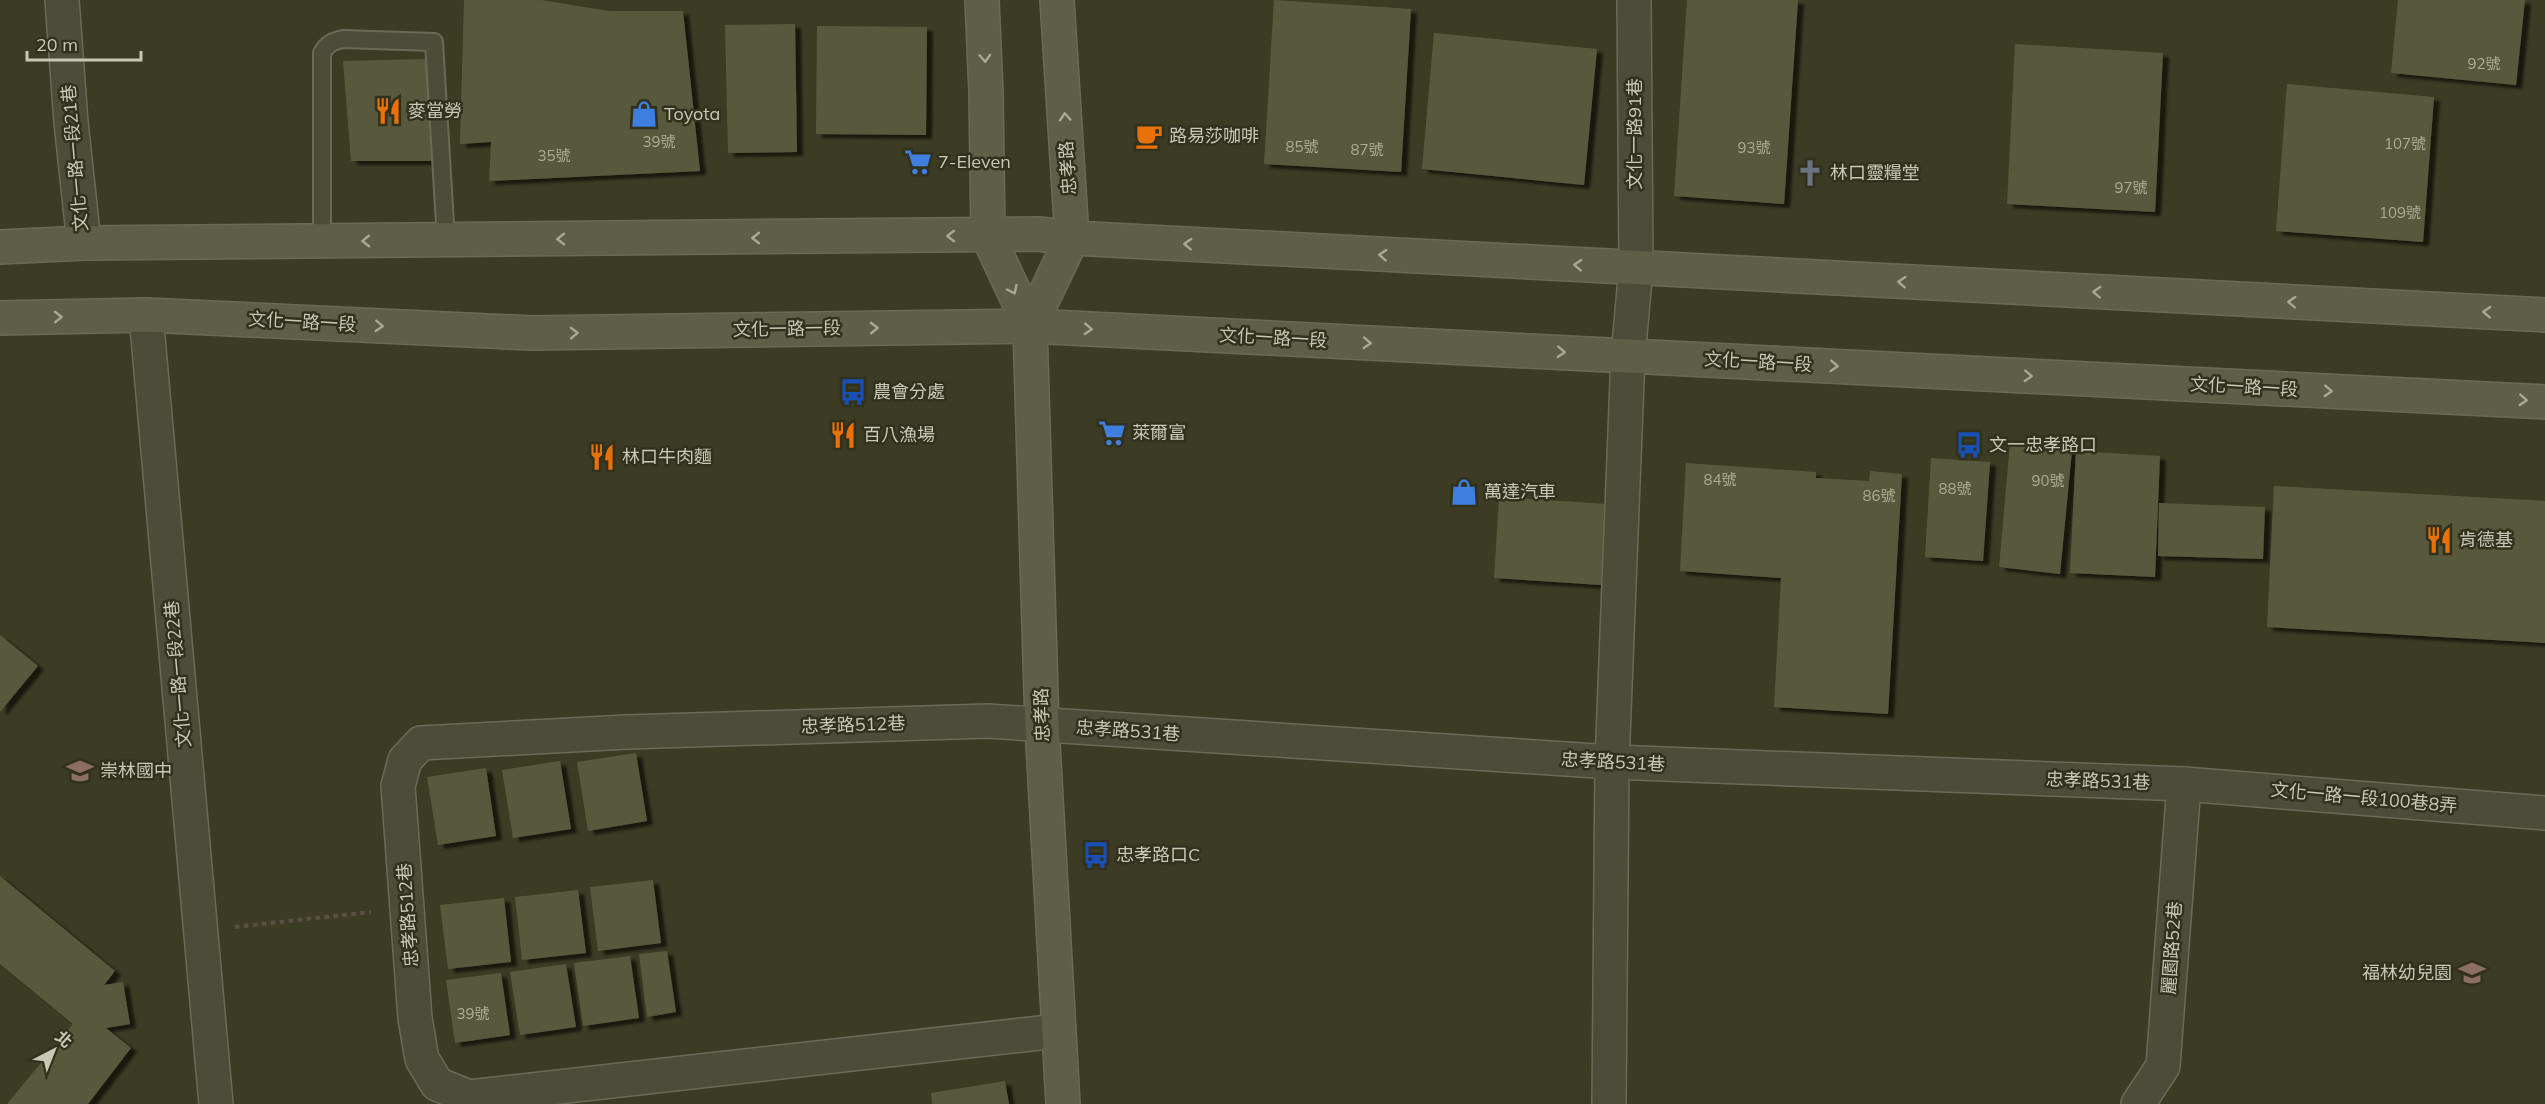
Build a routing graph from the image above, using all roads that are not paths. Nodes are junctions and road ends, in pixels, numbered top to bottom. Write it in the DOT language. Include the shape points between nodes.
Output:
graph roads {
  1 [pos="62,0"];
  2 [pos="982,0"];
  3 [pos="1057,0"];
  4 [pos="1634,0"];
  5 [pos="988,236"];
  6 [pos="1072,238"];
  7 [pos="446,240"];
  8 [pos="322,242"];
  9 [pos="84,243"];
  10 [pos="0,248"];
  11 [pos="1636,268"];
  12 [pos="146,315"];
  13 [pos="2545,315"];
  14 [pos="0,318"];
  15 [pos="1030,326"];
  16 [pos="1628,356"];
  17 [pos="2545,402"];
  18 [pos="1042,726"];
  19 [pos="1612,762"];
  20 [pos="2184,784"];
  21 [pos="2545,813"];
  22 [pos="1058,1031"];
  23 [pos="216,1104"];
  24 [pos="1063,1104"];
  25 [pos="1609,1104"];
  26 [pos="2138,1104"];
  1 -- 9 [label="street, 文化一路一段21巷"];
  2 -- 5 [label="main road, 忠孝路, one-way"];
  6 -- 3 [label="main road, 忠孝路, one-way"];
  4 -- 11 [label="street, 文化一路91巷"];
  5 -- 6 [label="main road" via="1038,234"];
  5 -- 7 [label="main road, one-way"];
  5 -- 15 [label="main road, 忠孝路, one-way"];
  11 -- 6 [label="main road, one-way"];
  6 -- 15 [label="main road, 忠孝路"];
  7 -- 8 [label="main road, one-way"];
  7 -- 8 [label="lane" via="434,42 343,39 326,46 322,53"];
  8 -- 9 [label="main road"];
  9 -- 10 [label="main road"];
  13 -- 11 [label="main road, one-way"];
  11 -- 16 [label="street, 文化一路91巷"];
  14 -- 12 [label="main road, 文化一路一段, one-way"];
  12 -- 15 [label="main road, 文化一路一段, one-way" via="532,333"];
  12 -- 23 [label="street, 文化一路一段22巷"];
  15 -- 16 [label="main road, 文化一路一段, one-way"];
  15 -- 18 [label="main road, 忠孝路"];
  16 -- 17 [label="main road, 文化一路一段, one-way"];
  16 -- 19 [label="street, 文化一路91巷"];
  18 -- 19 [label="street, 忠孝路531巷"];
  18 -- 22 [label="main road, 忠孝路"];
  18 -- 22 [label="street, 忠孝路512巷" via="977,721 421,743 405,760 398,786 415,1018 422,1059 436,1084 469,1097"];
  19 -- 20 [label="street, 忠孝路531巷"];
  19 -- 25 [label="street, 文化一路91巷"];
  20 -- 21 [label="street, 文化一路一段100巷8弄"];
  20 -- 26 [label="street, 麗園路52巷" via="2163,1066"];
  22 -- 24 [label="main road, 忠孝路"];
}
